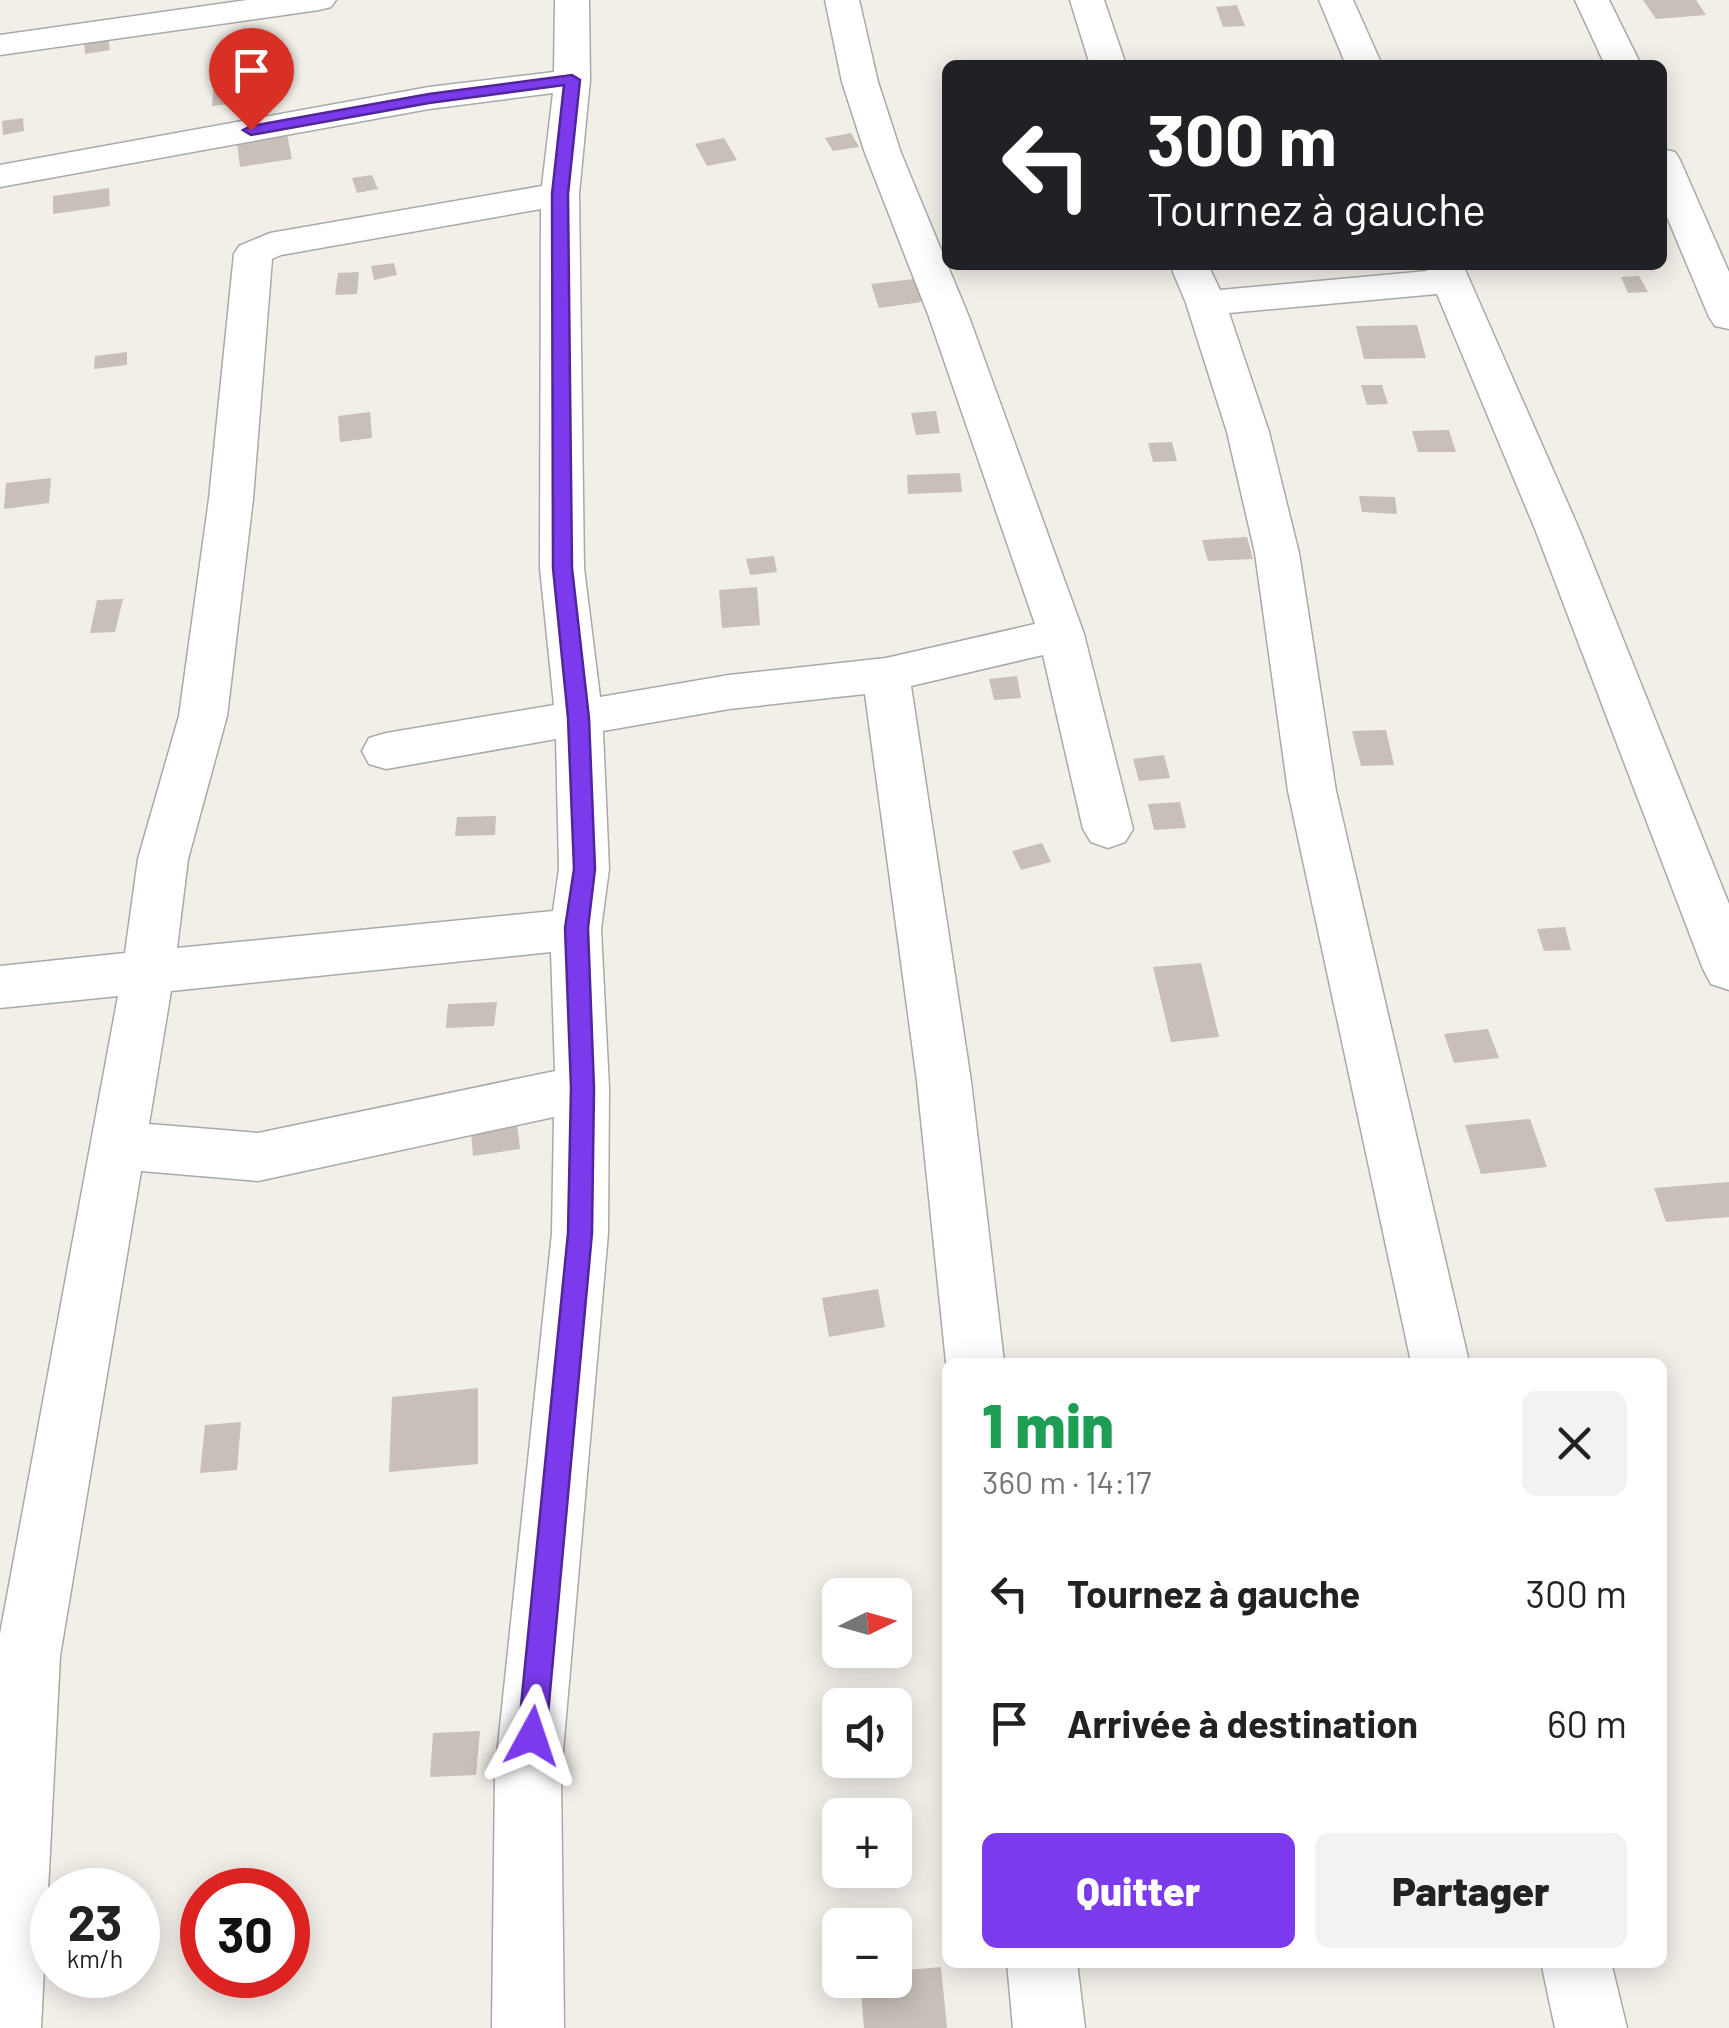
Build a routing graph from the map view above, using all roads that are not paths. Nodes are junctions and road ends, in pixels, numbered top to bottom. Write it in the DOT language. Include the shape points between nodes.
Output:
graph roads {
  1 [pos="319,0"];
  2 [pos="572,0"];
  3 [pos="842,0"];
  4 [pos="1087,0"];
  5 [pos="1336,0"];
  6 [pos="1592,0"];
  7 [pos="0,45"];
  8 [pos="1106,60"];
  9 [pos="1362,60"];
  10 [pos="1621,60"];
  11 [pos="572,80"];
  12 [pos="1667,172"];
  13 [pos="0,176"];
  14 [pos="560,194"];
  15 [pos="1448,273"];
  16 [pos="1197,284"];
  17 [pos="1729,318"];
  18 [pos="1061,634"];
  19 [pos="886,675"];
  20 [pos="578,718"];
  21 [pos="386,751"];
  22 [pos="1108,829"];
  23 [pos="576,928"];
  24 [pos="1729,969"];
  25 [pos="148,974"];
  26 [pos="0,987"];
  27 [pos="582,1088"];
  28 [pos="117,1147"];
  29 [pos="976,1358"];
  30 [pos="1439,1358"];
  31 [pos="1043,1968"];
  32 [pos="1577,1968"];
  33 [pos="5,2028"];
  34 [pos="528,2028"];
  35 [pos="1049,2028"];
  36 [pos="1591,2028"];
  1 -- 7 [label="street"];
  2 -- 11 [label="street"];
  3 -- 18 [label="street" via="884,153"];
  4 -- 8 [label="street"];
  5 -- 9 [label="street"];
  6 -- 10 [label="street"];
  11 -- 13 [label="street" via="429,98"];
  11 -- 14 [label="street"];
  12 -- 17 [label="street"];
  14 -- 20 [label="street" via="562,568"];
  14 -- 25 [label="street" via="270,245 252,254 204,716 162,859"];
  15 -- 16 [label="street"];
  15 -- 24 [label="street" via="1557,529"];
  16 -- 30 [label="street" via="1248,432 1277,553 1312,791"];
  18 -- 19 [label="street"];
  18 -- 22 [label="street"];
  19 -- 20 [label="street"];
  19 -- 29 [label="street"];
  20 -- 21 [label="street"];
  20 -- 23 [label="street" via="584,869"];
  23 -- 25 [label="street"];
  23 -- 27 [label="street"];
  25 -- 26 [label="street"];
  25 -- 28 [label="street"];
  27 -- 28 [label="street" via="258,1157"];
  27 -- 34 [label="street" via="580,1233 528,1774"];
  28 -- 33 [label="street" via="28,1656"];
  31 -- 35 [label="street"];
  32 -- 36 [label="street"];
}
